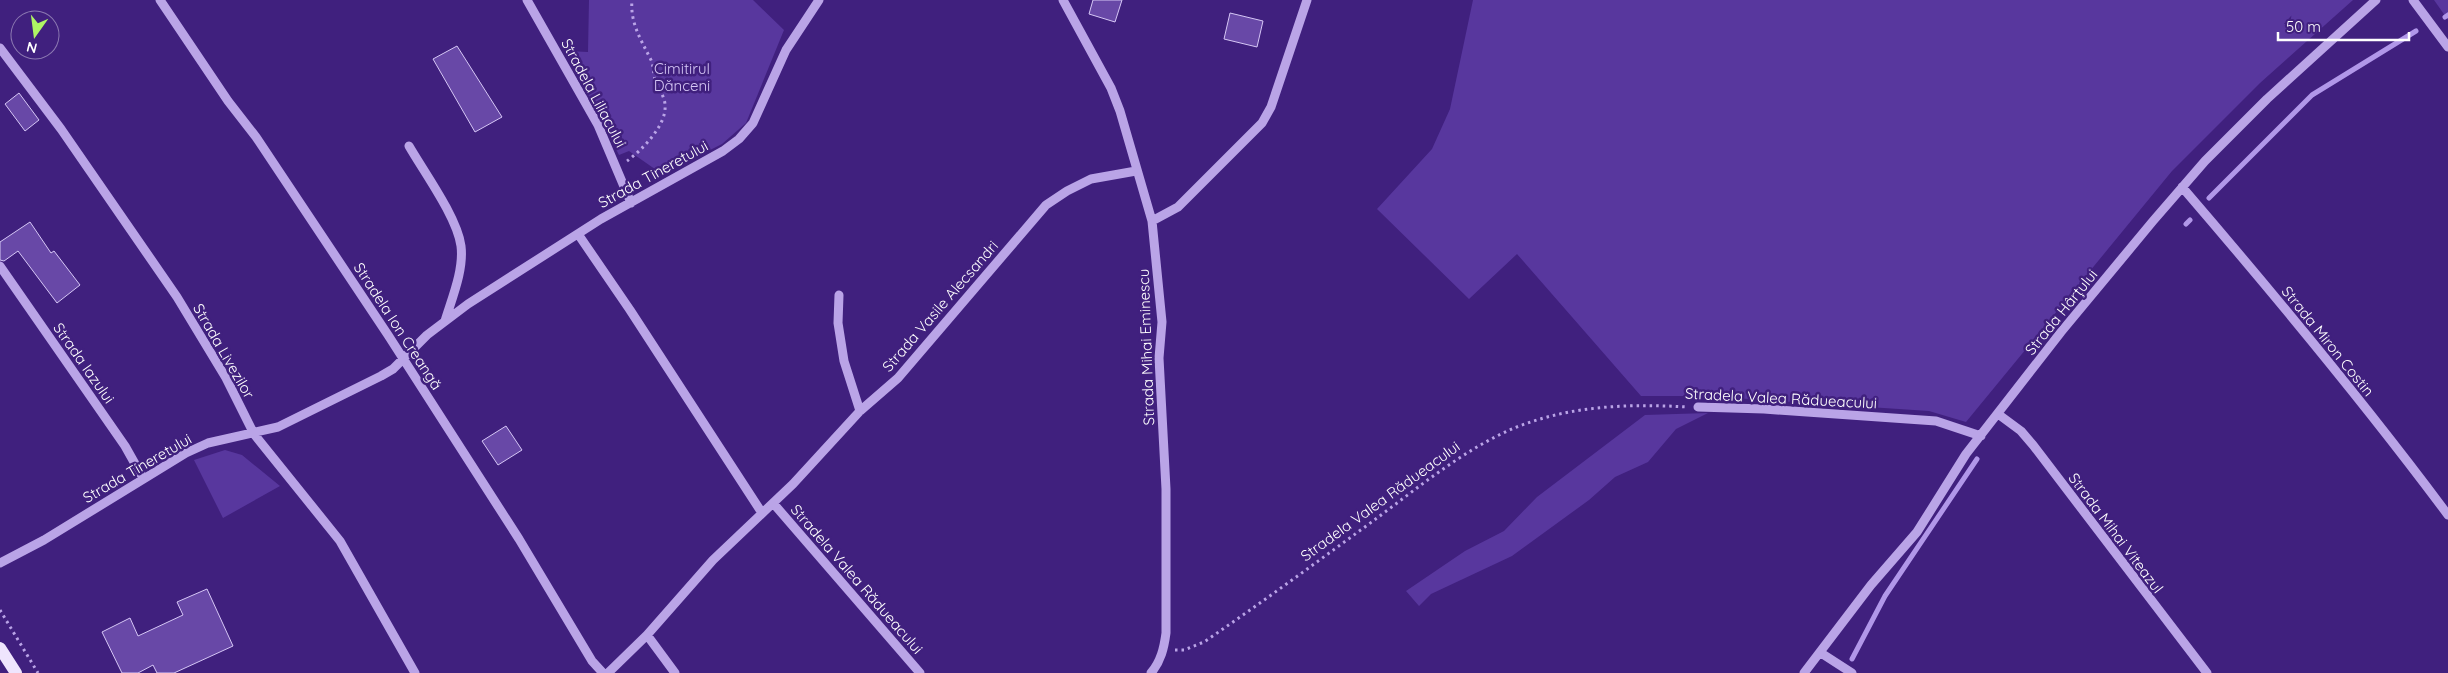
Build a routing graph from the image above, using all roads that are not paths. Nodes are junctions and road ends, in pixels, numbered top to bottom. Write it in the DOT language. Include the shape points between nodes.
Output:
graph roads {
  1 [pos="160,0"];
  2 [pos="527,0"];
  3 [pos="819,0"];
  4 [pos="1063,0"];
  5 [pos="1307,0"];
  6 [pos="2376,0"];
  7 [pos="2413,0"];
  8 [pos="2448,47"];
  9 [pos="0,48"];
  10 [pos="410,146"];
  11 [pos="1136,171"];
  12 [pos="2182,187"];
  13 [pos="631,203"];
  14 [pos="1152,221"];
  15 [pos="578,234"];
  16 [pos="0,266"];
  17 [pos="839,295"];
  18 [pos="445,322"];
  19 [pos="403,359"];
  20 [pos="1698,408"];
  21 [pos="860,411"];
  22 [pos="1998,414"];
  23 [pos="254,434"];
  24 [pos="1980,436"];
  25 [pos="143,478"];
  26 [pos="772,504"];
  27 [pos="762,513"];
  28 [pos="2448,515"];
  29 [pos="0,563"];
  30 [pos="647,635"];
  31 [pos="0,648"];
  32 [pos="1821,652"];
  33 [pos="16,673"];
  34 [pos="415,673"];
  35 [pos="603,673"];
  36 [pos="608,673"];
  37 [pos="675,673"];
  38 [pos="920,673"];
  39 [pos="1152,673"];
  40 [pos="1804,673"];
  41 [pos="1852,673"];
  42 [pos="2207,673"];
  1 -- 19 [label="street, Stradela Ion Creangă" via="256,137"];
  2 -- 13 [label="street, Stradela Liliacului" via="594,117"];
  3 -- 13 [label="street, Strada Tineretului" via="786,50 753,123 739,139 723,152"];
  4 -- 11 [label="street, Strada Mihai Eminescu" via="1111,88"];
  5 -- 14 [label="street" via="1271,107 1262,123 1184,201"];
  6 -- 12 [label="street, Strada Hârțului" via="2267,99"];
  7 -- 8 [label="street"];
  9 -- 23 [label="street, Strada Livezilor" via="61,128 176,297 226,378"];
  10 -- 18 [label="street" via="457,230 461,246 460,263"];
  11 -- 14 [label="street, Strada Mihai Eminescu"];
  11 -- 21 [label="street, Strada Vasile Alecsandri" via="1090,179 1046,205 918,356"];
  12 -- 22 [label="street, Strada Hârțului" via="2060,332"];
  12 -- 28 [label="street, Strada Miron Costin" via="2250,265"];
  13 -- 15 [label="street, Strada Tineretului"];
  14 -- 39 [label="street, Strada Mihai Eminescu" via="1162,322 1160,358 1166,489 1166,633 1164,651"];
  15 -- 18 [label="street, Strada Tineretului"];
  15 -- 27 [label="street"];
  16 -- 25 [label="street, Strada Iazului" via="125,446"];
  17 -- 21 [label="street" via="838,323 844,361"];
  18 -- 19 [label="street, Strada Tineretului"];
  19 -- 23 [label="street, Strada Tineretului" via="393,370 278,427"];
  19 -- 35 [label="street, Stradela Ion Creangă" via="519,539 592,661"];
  20 -- 24 [label="street, Stradela Valea Rădueacului" via="1764,409 1936,421"];
  21 -- 26 [label="street, Strada Vasile Alecsandri"];
  22 -- 24 [label="street, Strada Hârțului"];
  22 -- 42 [label="street, Strada Mihai Viteazul" via="2021,431 2033,445"];
  23 -- 25 [label="street, Strada Tineretului" via="208,443"];
  23 -- 34 [label="street, Strada Livezilor" via="340,541"];
  24 -- 32 [label="street, Strada Hârțului" via="1917,532 1871,585"];
  25 -- 29 [label="street, Strada Tineretului" via="44,540"];
  26 -- 27 [label="street, Strada Vasile Alecsandri"];
  26 -- 38 [label="street, Stradela Valea Rădueacului"];
  27 -- 30 [label="street, Strada Vasile Alecsandri" via="713,560"];
  30 -- 36 [label="street, Strada Vasile Alecsandri"];
  30 -- 37 [label="street"];
  31 -- 33 [label="main road"];
  32 -- 40 [label="street, Strada Hârțului"];
  32 -- 41 [label="street"];
}
